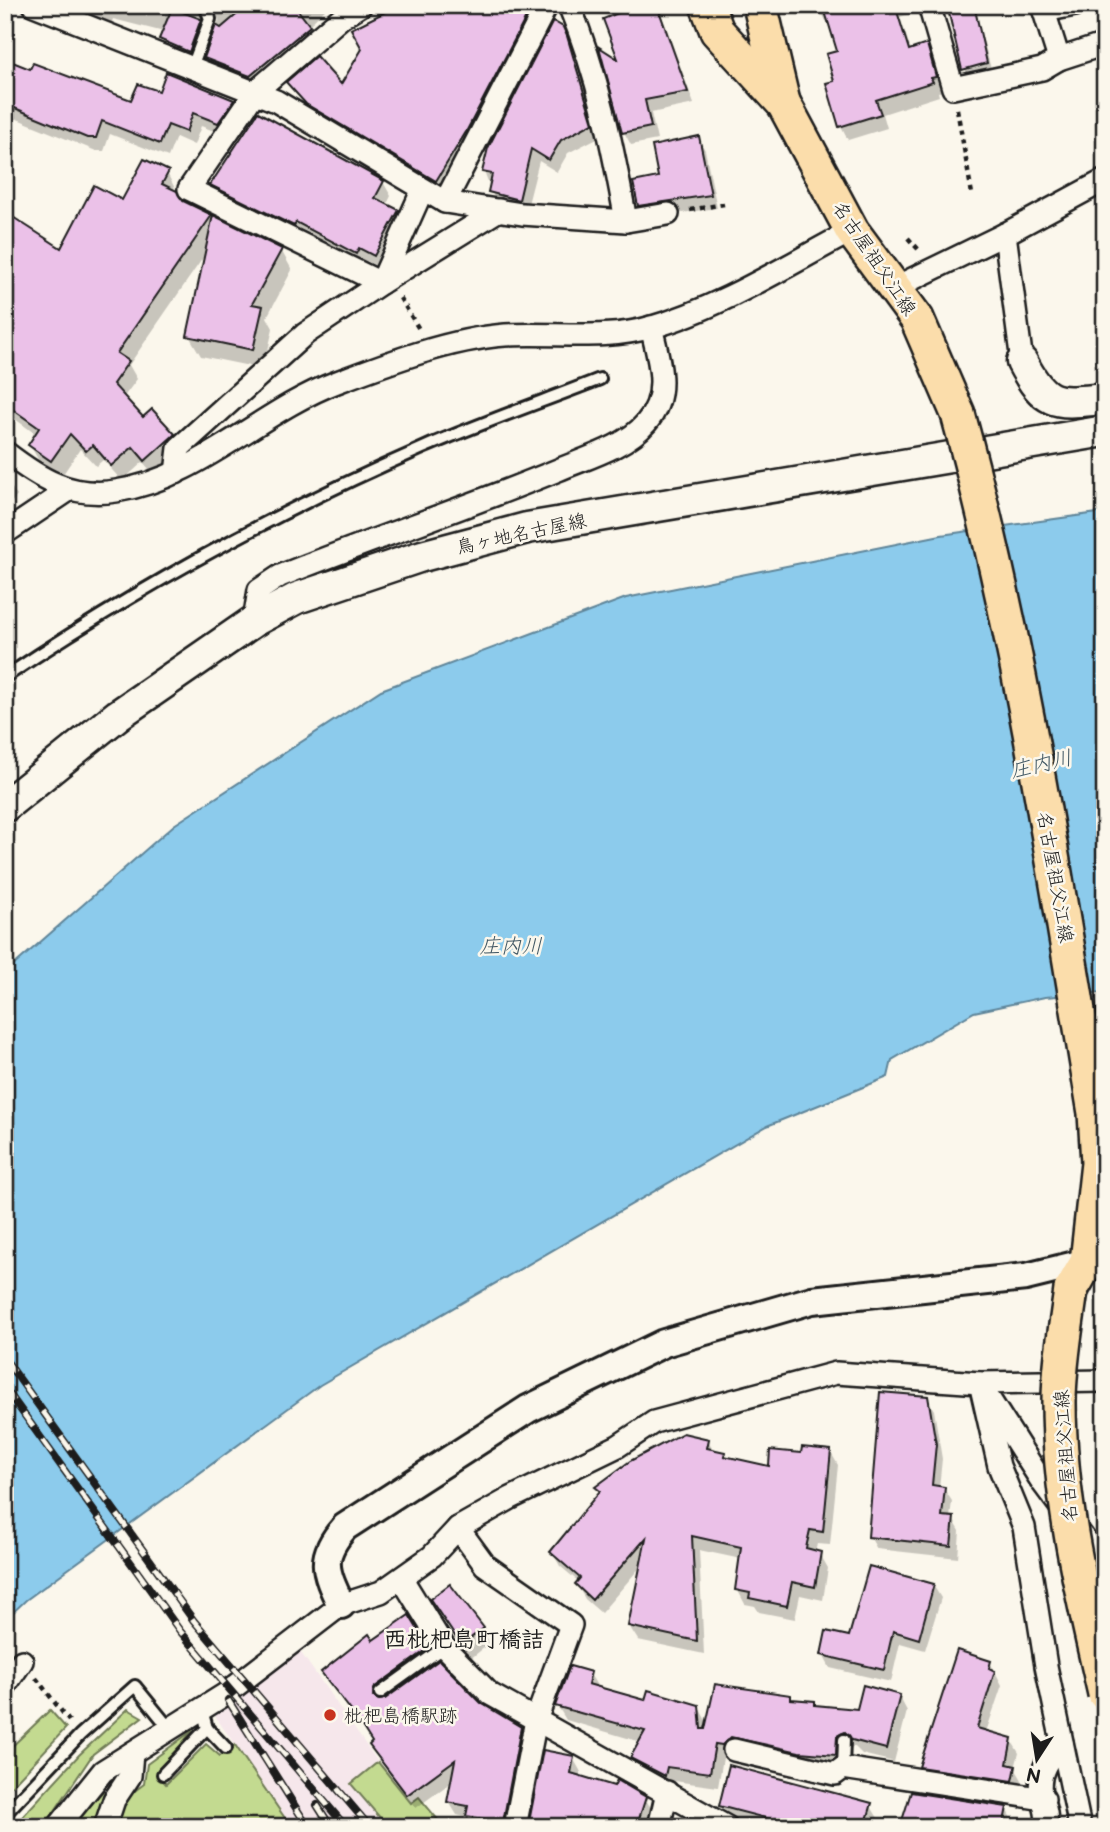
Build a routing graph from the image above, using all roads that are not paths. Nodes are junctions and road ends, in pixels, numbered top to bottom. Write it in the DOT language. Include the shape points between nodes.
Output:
graph roads {
  1 [pos="34,5"];
  2 [pos="205,5"];
  3 [pos="361,5"];
  4 [pos="547,5"];
  5 [pos="569,5"];
  6 [pos="707,5"];
  7 [pos="760,5"];
  8 [pos="929,5"];
  9 [pos="1075,5"];
  10 [pos="1043,8"];
  11 [pos="1105,44"];
  12 [pos="1059,59"];
  13 [pos="192,67"];
  14 [pos="256,92"];
  15 [pos="783,104"];
  16 [pos="1105,180"];
  17 [pos="422,191"];
  18 [pos="445,202"];
  19 [pos="499,210"];
  20 [pos="668,214"];
  21 [pos="626,221"];
  22 [pos="852,231"];
  23 [pos="1005,234"];
  24 [pos="385,281"];
  25 [pos="896,287"];
  26 [pos="651,327"];
  27 [pos="1022,362"];
  28 [pos="600,379"];
  29 [pos="1105,399"];
  30 [pos="1105,430"];
  31 [pos="5,453"];
  32 [pos="176,473"];
  33 [pos="69,490"];
  34 [pos="5,533"];
  35 [pos="254,621"];
  36 [pos="5,677"];
  37 [pos="5,806"];
  38 [pos="1088,1271"];
  39 [pos="1105,1381"];
  40 [pos="980,1383"];
  41 [pos="458,1528"];
  42 [pos="402,1579"];
  43 [pos="1105,1593"];
  44 [pos="341,1605"];
  45 [pos="444,1647"];
  46 [pos="22,1661"];
  47 [pos="5,1686"];
  48 [pos="380,1693"];
  49 [pos="1105,1694"];
  50 [pos="204,1719"];
  51 [pos="536,1720"];
  52 [pos="170,1729"];
  53 [pos="844,1740"];
  54 [pos="1062,1743"];
  55 [pos="226,1748"];
  56 [pos="734,1750"];
  57 [pos="132,1753"];
  58 [pos="843,1768"];
  59 [pos="163,1774"];
  60 [pos="667,1792"];
  61 [pos="1044,1799"];
  62 [pos="5,1814"];
  63 [pos="58,1827"];
  64 [pos="105,1827"];
  65 [pos="515,1827"];
  66 [pos="659,1827"];
  67 [pos="727,1827"];
  68 [pos="1046,1827"];
  69 [pos="1080,1827"];
  1 -- 13 [label="street"];
  2 -- 13 [label="lane" via="210,19"];
  3 -- 14 [label="street"];
  4 -- 18 [label="street"];
  5 -- 21 [label="street" via="611,135"];
  6 -- 15 [label="main road, 名古屋祖父江線" via="717,31"];
  7 -- 15 [label="main road, 名古屋祖父江線"];
  8 -- 12 [label="street" via="953,88 1042,69"];
  9 -- 10 [label="street"];
  10 -- 12 [label="street"];
  11 -- 12 [label="street"];
  13 -- 14 [label="street"];
  14 -- 17 [label="street"];
  14 -- 24 [label="street" via="189,189"];
  15 -- 22 [label="main road, 名古屋祖父江線"];
  16 -- 23 [label="street"];
  17 -- 18 [label="street"];
  17 -- 24 [label="street"];
  18 -- 19 [label="street"];
  19 -- 21 [label="street"];
  19 -- 24 [label="street"];
  20 -- 21 [label="street"];
  22 -- 25 [label="main road, 名古屋祖父江線"];
  22 -- 26 [label="street" via="723,299"];
  23 -- 25 [label="street"];
  23 -- 27 [label="street"];
  24 -- 32 [label="street" via="304,334 179,448"];
  25 -- 38 [label="main road, 名古屋祖父江線, bridge" via="917,319 958,414 1024,688 1095,1113 1098,1163"];
  26 -- 32 [label="street" via="576,336 504,335 455,343 290,402"];
  26 -- 35 [label="street" via="663,378 658,405 631,436 532,480 280,576 259,590"];
  27 -- 29 [label="main road" via="1036,389 1058,402"];
  28 -- 36 [label="lane" via="432,444 270,520"];
  30 -- 35 [label="main road, 鳥ヶ地名古屋線" via="527,528 410,560 298,598"];
  31 -- 33 [label="street" via="33,474"];
  32 -- 33 [label="street" via="113,491"];
  33 -- 34 [label="street"];
  35 -- 37 [label="main road, 鳥ヶ地名古屋線" via="118,715"];
  38 -- 44 [label="street" via="812,1300 664,1343 528,1409 345,1527 326,1556 328,1577"];
  38 -- 49 [label="main road, 名古屋祖父江線, bridge" via="1062,1354 1059,1402 1071,1546"];
  39 -- 40 [label="street"];
  40 -- 41 [label="street" via="836,1373 654,1422 618,1446"];
  40 -- 43 [label="street" via="1085,1540"];
  40 -- 54 [label="street" via="999,1466 1024,1527"];
  41 -- 42 [label="street"];
  41 -- 51 [label="street" via="485,1565 571,1625"];
  42 -- 44 [label="street" via="381,1592"];
  42 -- 45 [label="street"];
  44 -- 50 [label="street"];
  45 -- 48 [label="lane"];
  45 -- 51 [label="street" via="490,1694"];
  46 -- 47 [label="street"];
  50 -- 52 [label="street"];
  50 -- 55 [label="lane"];
  50 -- 59 [label="lane"];
  51 -- 60 [label="street"];
  51 -- 65 [label="street"];
  52 -- 57 [label="street"];
  52 -- 62 [label="lane" via="135,1686 80,1735"];
  53 -- 58 [label="lane"];
  54 -- 61 [label="street" via="1045,1761"];
  54 -- 69 [label="street"];
  56 -- 58 [label="street" via="835,1774"];
  57 -- 63 [label="street" via="103,1771"];
  57 -- 64 [label="street" via="130,1776 114,1800"];
  58 -- 61 [label="street"];
  60 -- 66 [label="street"];
  60 -- 67 [label="street"];
  61 -- 68 [label="street"];
}
